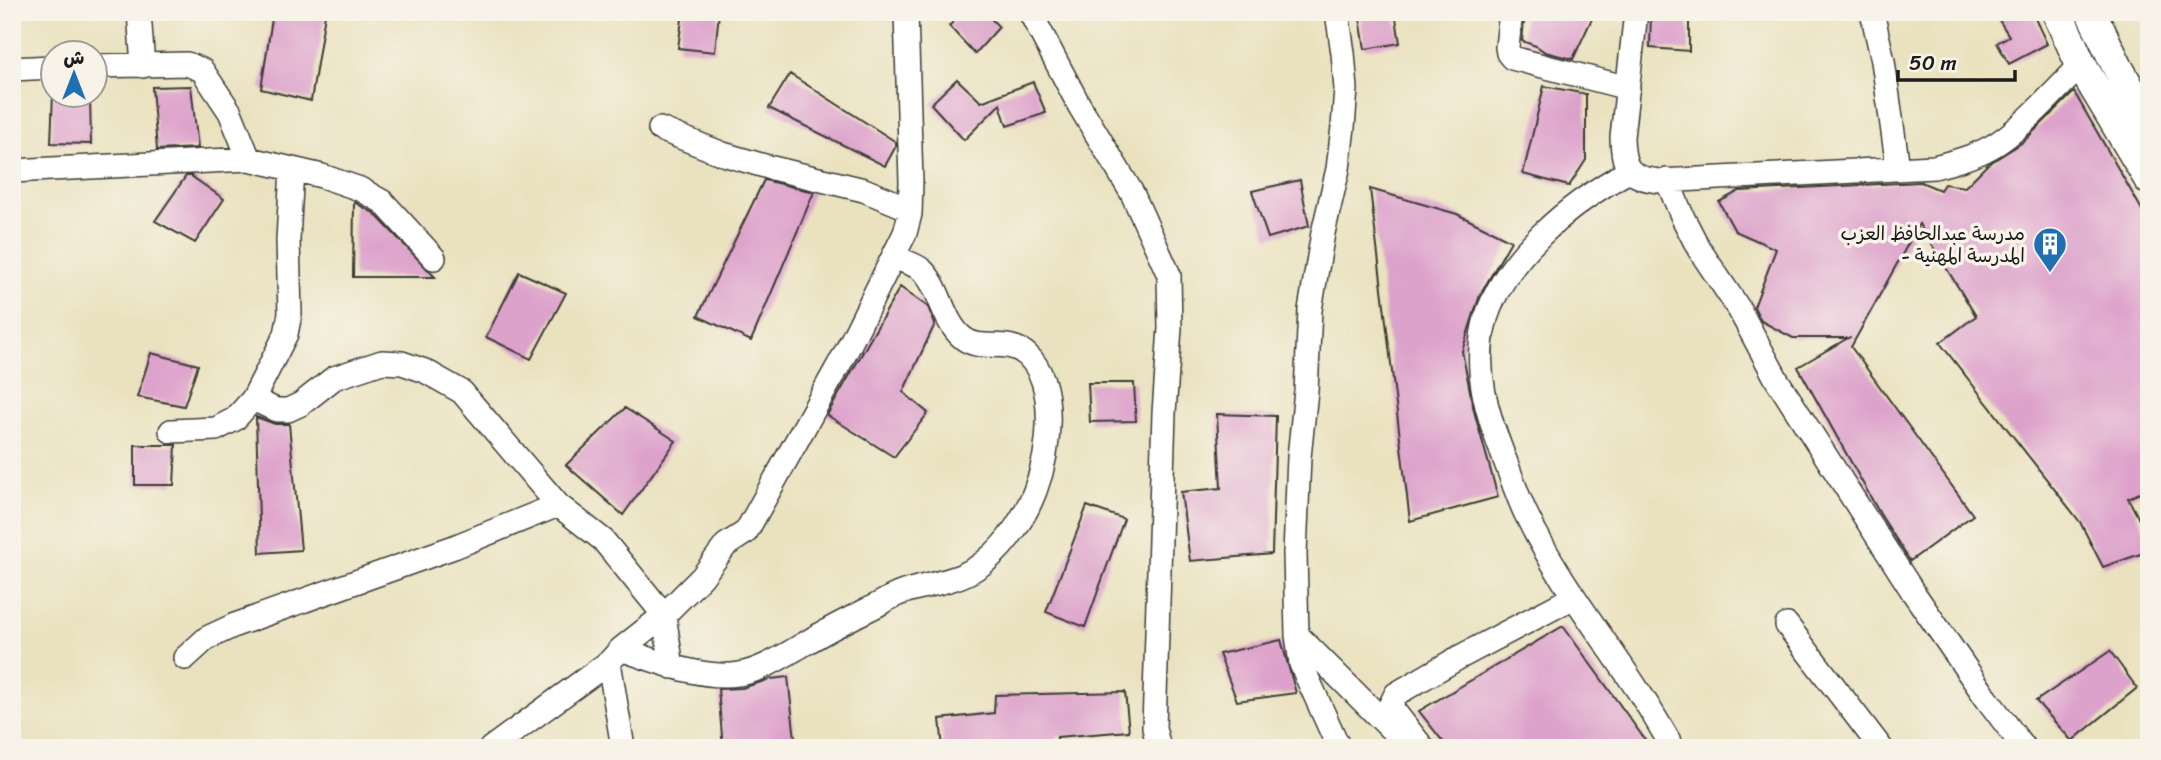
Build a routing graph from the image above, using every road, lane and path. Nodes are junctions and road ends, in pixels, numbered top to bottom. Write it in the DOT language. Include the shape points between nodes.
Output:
graph roads {
  1 [pos="139,12"];
  2 [pos="906,12"];
  3 [pos="1030,12"];
  4 [pos="1337,12"];
  5 [pos="1511,12"];
  6 [pos="1636,12"];
  7 [pos="1872,12"];
  8 [pos="2057,12"];
  9 [pos="2091,12"];
  10 [pos="2081,65"];
  11 [pos="108,66"];
  12 [pos="143,66"];
  13 [pos="38,67"];
  14 [pos="12,68"];
  15 [pos="1628,88"];
  16 [pos="2149,124"];
  17 [pos="660,129"];
  18 [pos="248,159"];
  19 [pos="1898,168"];
  20 [pos="292,169"];
  21 [pos="12,171"];
  22 [pos="1629,171"];
  23 [pos="2149,179"];
  24 [pos="1667,180"];
  25 [pos="910,209"];
  26 [pos="893,257"];
  27 [pos="434,258"];
  28 [pos="253,399"];
  29 [pos="171,430"];
  30 [pos="558,505"];
  31 [pos="1573,597"];
  32 [pos="664,615"];
  33 [pos="1787,625"];
  34 [pos="1297,635"];
  35 [pos="615,655"];
  36 [pos="185,657"];
  37 [pos="671,667"];
  38 [pos="491,748"];
  39 [pos="623,748"];
  40 [pos="1159,748"];
  41 [pos="1339,748"];
  42 [pos="1410,748"];
  43 [pos="1423,748"];
  44 [pos="1673,748"];
  45 [pos="1881,748"];
  46 [pos="2024,748"];
  1 -- 12 [label="street"];
  2 -- 25 [label="street"];
  3 -- 40 [label="street" via="1132,193 1169,275 1171,328 1154,728"];
  4 -- 34 [label="street" via="1346,89 1338,169 1310,310 1295,554"];
  5 -- 15 [label="street" via="1507,47 1512,58"];
  6 -- 15 [label="street"];
  7 -- 19 [label="street"];
  8 -- 10 [label="main road"];
  9 -- 16 [label="main road"];
  10 -- 19 [label="street" via="1994,146 1934,167"];
  10 -- 23 [label="main road"];
  11 -- 12 [label="street"];
  12 -- 18 [label="street" via="187,65 202,70 230,112"];
  13 -- 14 [label="street"];
  15 -- 22 [label="street" via="1622,137"];
  17 -- 25 [label="street" via="773,169 864,191"];
  18 -- 20 [label="street"];
  18 -- 21 [label="street"];
  19 -- 24 [label="street"];
  20 -- 27 [label="street" via="360,189 383,202"];
  20 -- 28 [label="street" via="290,314 286,334"];
  22 -- 24 [label="street" via="1641,179"];
  22 -- 31 [label="street" via="1597,188 1553,223 1507,275 1484,327 1482,388 1490,421 1526,514"];
  24 -- 46 [label="street" via="1699,249 1739,309 1777,380 1915,595"];
  25 -- 26 [label="street"];
  26 -- 32 [label="street" via="746,531 726,545"];
  26 -- 37 [label="street" via="921,270 959,335 972,345 1007,345 1026,354 1039,371 1048,434 1035,491 1004,543 965,576 902,592 770,664 738,674"];
  28 -- 29 [label="street" via="236,419 216,429"];
  28 -- 30 [label="street" via="276,410 288,410 334,379 369,365 402,363 462,392"];
  30 -- 32 [label="street" via="603,540"];
  30 -- 36 [label="street" via="227,628"];
  31 -- 43 [label="street" via="1396,694 1390,706"];
  31 -- 44 [label="street"];
  32 -- 35 [label="street"];
  32 -- 37 [label="street"];
  33 -- 45 [label="street"];
  34 -- 41 [label="street" via="1301,664"];
  34 -- 42 [label="street"];
  35 -- 37 [label="street"];
  35 -- 38 [label="street"];
  35 -- 39 [label="street"];
}
